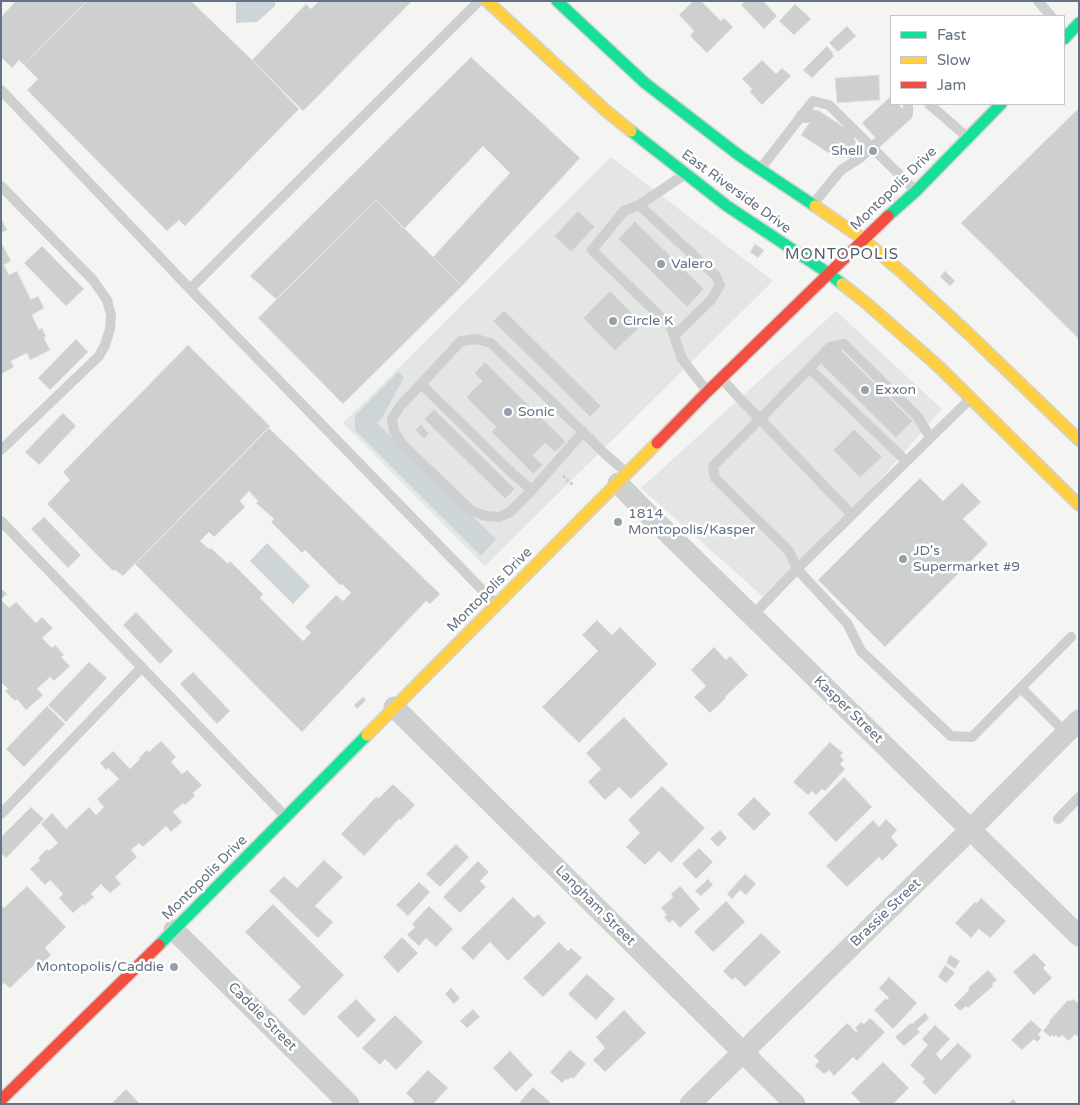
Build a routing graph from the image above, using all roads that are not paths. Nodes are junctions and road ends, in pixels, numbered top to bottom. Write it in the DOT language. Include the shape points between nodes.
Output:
graph roads {
  1 [pos="479,1"];
  2 [pos="488,1"];
  3 [pos="557,1"];
  4 [pos="1038,1"];
  5 [pos="1050,15"];
  6 [pos="1079,24"];
  7 [pos="1065,35"];
  8 [pos="1,90"];
  9 [pos="930,105"];
  10 [pos="1000,105"];
  11 [pos="849,138"];
  12 [pos="968,138"];
  13 [pos="876,144"];
  14 [pos="840,152"];
  15 [pos="857,155"];
  16 [pos="760,170"];
  17 [pos="686,174"];
  18 [pos="1,186"];
  19 [pos="916,191"];
  20 [pos="639,205"];
  21 [pos="812,205"];
  22 [pos="863,239"];
  23 [pos="828,273"];
  24 [pos="190,289"];
  25 [pos="674,336"];
  26 [pos="809,368"];
  27 [pos="722,378"];
  28 [pos="838,380"];
  29 [pos="421,384"];
  30 [pos="830,388"];
  31 [pos="707,392"];
  32 [pos="970,398"];
  33 [pos="760,419"];
  34 [pos="583,432"];
  35 [pos="930,437"];
  36 [pos="1079,440"];
  37 [pos="1,450"];
  38 [pos="906,461"];
  39 [pos="622,478"];
  40 [pos="532,490"];
  41 [pos="1079,505"];
  42 [pos="852,515"];
  43 [pos="1,521"];
  44 [pos="797,569"];
  45 [pos="496,605"];
  46 [pos="752,616"];
  47 [pos="1071,637"];
  48 [pos="142,667"];
  49 [pos="1021,688"];
  50 [pos="394,707"];
  51 [pos="1072,726"];
  52 [pos="1079,797"];
  53 [pos="1,814"];
  54 [pos="286,817"];
  55 [pos="1058,819"];
  56 [pos="970,830"];
  57 [pos="174,930"];
  58 [pos="1079,936"];
  59 [pos="743,1052"];
  60 [pos="1,1100"];
  61 [pos="349,1104"];
  62 [pos="690,1104"];
  63 [pos="795,1104"];
  1 -- 24 [label="lane"];
  2 -- 17 [label="main road, East Riverside Drive" via="605,110"];
  3 -- 16 [label="main road" via="645,83"];
  4 -- 5 [label="lane"];
  6 -- 7 [label="main road"];
  8 -- 24 [label="lane"];
  9 -- 12 [label="lane"];
  10 -- 12 [label="main road, Montopolis Drive"];
  11 -- 15 [label="lane"];
  12 -- 19 [label="main road, Montopolis Drive"];
  13 -- 15 [label="lane"];
  13 -- 16 [label="lane" via="829,105 813,100 807,119"];
  13 -- 19 [label="lane"];
  14 -- 15 [label="lane"];
  15 -- 21 [label="lane"];
  16 -- 21 [label="main road"];
  17 -- 20 [label="lane"];
  17 -- 23 [label="main road, East Riverside Drive" via="727,206"];
  18 -- 37 [label="lane" via="93,280 111,315 110,329 99,356"];
  19 -- 22 [label="main road, Montopolis Drive"];
  20 -- 25 [label="lane" via="716,276 720,285 711,300"];
  20 -- 25 [label="lane" via="624,211 592,250 671,327"];
  21 -- 22 [label="main road"];
  22 -- 23 [label="main road, Montopolis Drive"];
  22 -- 36 [label="main road" via="969,334"];
  23 -- 27 [label="main road, Montopolis Drive"];
  23 -- 32 [label="main road, East Riverside Drive" via="938,366"];
  24 -- 45 [label="lane"];
  25 -- 31 [label="lane" via="682,359"];
  26 -- 30 [label="lane"];
  26 -- 33 [label="lane"];
  26 -- 35 [label="lane" via="830,347 844,344 875,380 917,416"];
  27 -- 31 [label="main road, Montopolis Drive"];
  27 -- 33 [label="lane"];
  28 -- 30 [label="lane"];
  29 -- 34 [label="lane" via="461,341 476,339 491,343"];
  29 -- 40 [label="lane"];
  29 -- 40 [label="lane" via="392,419 394,431 402,444 472,511 499,517 510,512"];
  30 -- 38 [label="lane" via="853,403 876,425"];
  31 -- 39 [label="main road, Montopolis Drive"];
  32 -- 35 [label="lane"];
  32 -- 41 [label="main road, East Riverside Drive"];
  33 -- 42 [label="lane"];
  33 -- 44 [label="lane" via="713,466 715,478 790,551"];
  34 -- 39 [label="lane" via="605,454"];
  34 -- 40 [label="lane"];
  35 -- 38 [label="lane"];
  38 -- 42 [label="lane"];
  39 -- 45 [label="main road, Montopolis Drive"];
  39 -- 46 [label="street, Kasper Street" via="639,505"];
  42 -- 44 [label="lane"];
  43 -- 48 [label="lane"];
  44 -- 46 [label="lane"];
  44 -- 49 [label="lane" via="847,622 860,652 951,736 972,737"];
  45 -- 50 [label="main road, Montopolis Drive"];
  46 -- 56 [label="street, Kasper Street"];
  47 -- 49 [label="lane"];
  48 -- 53 [label="lane"];
  48 -- 54 [label="lane"];
  49 -- 51 [label="lane"];
  50 -- 54 [label="main road, Montopolis Drive"];
  50 -- 59 [label="street, Langham Street"];
  51 -- 56 [label="street, Brassie Street"];
  52 -- 55 [label="lane"];
  54 -- 57 [label="main road, Montopolis Drive"];
  56 -- 58 [label="street, Kasper Street"];
  56 -- 59 [label="street, Brassie Street"];
  57 -- 60 [label="main road, Montopolis Drive"];
  57 -- 61 [label="street, Caddie Street"];
  59 -- 62 [label="street, Brassie Street"];
  59 -- 63 [label="street, Langham Street"];
}
